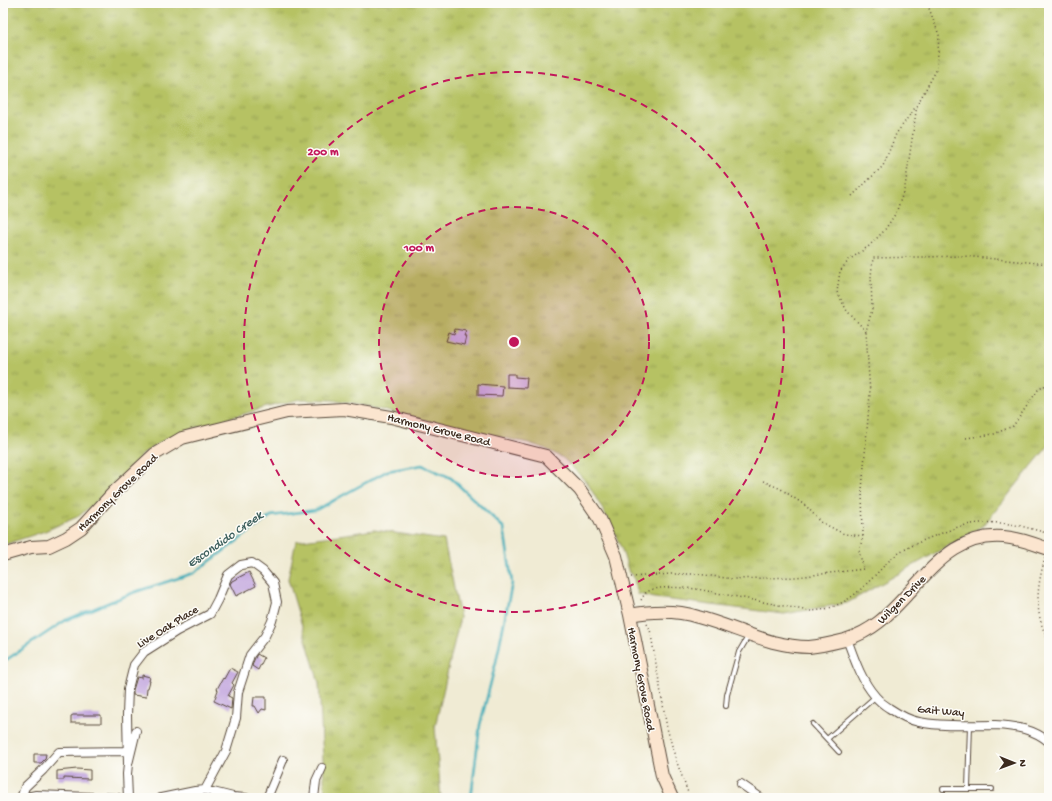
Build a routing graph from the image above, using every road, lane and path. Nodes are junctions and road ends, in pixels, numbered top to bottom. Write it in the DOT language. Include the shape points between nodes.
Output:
graph roads {
  1 [pos="927,3"];
  2 [pos="917,105"];
  3 [pos="852,196"];
  4 [pos="1049,264"];
  5 [pos="866,331"];
  6 [pos="1049,382"];
  7 [pos="966,438"];
  8 [pos="763,481"];
  9 [pos="1049,534"];
  10 [pos="863,536"];
  11 [pos="1047,553"];
  12 [pos="3,555"];
  13 [pos="621,578"];
  14 [pos="642,600"];
  15 [pos="630,615"];
  16 [pos="647,624"];
  17 [pos="749,635"];
  18 [pos="847,639"];
  19 [pos="1049,641"];
  20 [pos="875,697"];
  21 [pos="726,706"];
  22 [pos="813,724"];
  23 [pos="970,725"];
  24 [pos="136,731"];
  25 [pos="827,739"];
  26 [pos="1049,742"];
  27 [pos="127,751"];
  28 [pos="839,752"];
  29 [pos="283,760"];
  30 [pos="128,764"];
  31 [pos="322,768"];
  32 [pos="741,784"];
  33 [pos="943,789"];
  34 [pos="968,789"];
  35 [pos="992,789"];
  36 [pos="206,790"];
  37 [pos="21,798"];
  38 [pos="118,798"];
  39 [pos="128,798"];
  40 [pos="161,798"];
  41 [pos="246,798"];
  42 [pos="267,798"];
  43 [pos="314,798"];
  44 [pos="672,798"];
  45 [pos="690,798"];
  46 [pos="761,798"];
  1 -- 2 [label="path" via="939,35 937,69"];
  2 -- 3 [label="path" via="896,134 883,166"];
  2 -- 5 [label="path" via="906,187 896,213 869,246 848,260 840,271 837,292 847,311"];
  4 -- 5 [label="path" via="963,256 872,258 872,310"];
  5 -- 10 [label="path" via="870,394 862,490"];
  6 -- 7 [label="path" via="1038,390 1013,426 994,434"];
  8 -- 10 [label="path" via="781,489 806,506 821,522 844,534"];
  9 -- 14 [label="path" via="1006,523 958,527 918,542 898,554 852,598 820,610 684,588 650,590 644,594"];
  10 -- 13 [label="path" via="860,552 864,569 788,577 733,579 697,574 672,574"];
  11 -- 18 [label="main road, Wilgen Drive" via="1011,538 984,538 968,542 947,554 879,622"];
  11 -- 19 [label="path" via="1039,582 1038,603 1041,623"];
  12 -- 13 [label="main road, Harmony Grove Road" via="31,547 50,546 66,538 81,528 113,493 155,454 182,438 287,412 344,409 390,417 546,456 580,490 600,519 616,556"];
  13 -- 15 [label="main road, Harmony Grove Road"];
  15 -- 17 [label="main road, Wilgen Drive" via="669,612 697,616"];
  15 -- 44 [label="main road, Harmony Grove Road" via="662,776"];
  16 -- 45 [label="path" via="650,629 667,728"];
  17 -- 18 [label="main road, Wilgen Drive" via="802,647 820,646"];
  17 -- 21 [label="lane" via="740,652"];
  18 -- 20 [label="street, Gait Way" via="857,666"];
  20 -- 23 [label="street, Gait Way" via="896,713 918,722"];
  20 -- 25 [label="lane"];
  22 -- 25 [label="lane"];
  23 -- 26 [label="street, Gait Way" via="1025,728"];
  23 -- 34 [label="lane"];
  24 -- 30 [label="street"];
  25 -- 28 [label="lane"];
  27 -- 30 [label="street, Live Oak Place"];
  27 -- 36 [label="street, Live Oak Place" via="128,689 134,665 144,652 210,614 228,575 241,565 252,563 264,570 273,583 277,602 266,636 250,655 238,692 236,718 226,751"];
  27 -- 37 [label="street" via="59,752 26,787"];
  29 -- 42 [label="street"];
  30 -- 39 [label="street"];
  31 -- 43 [label="street" via="316,781"];
  32 -- 46 [label="street"];
  33 -- 34 [label="lane"];
  34 -- 35 [label="lane"];
  36 -- 40 [label="street"];
  36 -- 41 [label="street"];
  37 -- 38 [label="street" via="36,795"];
}
